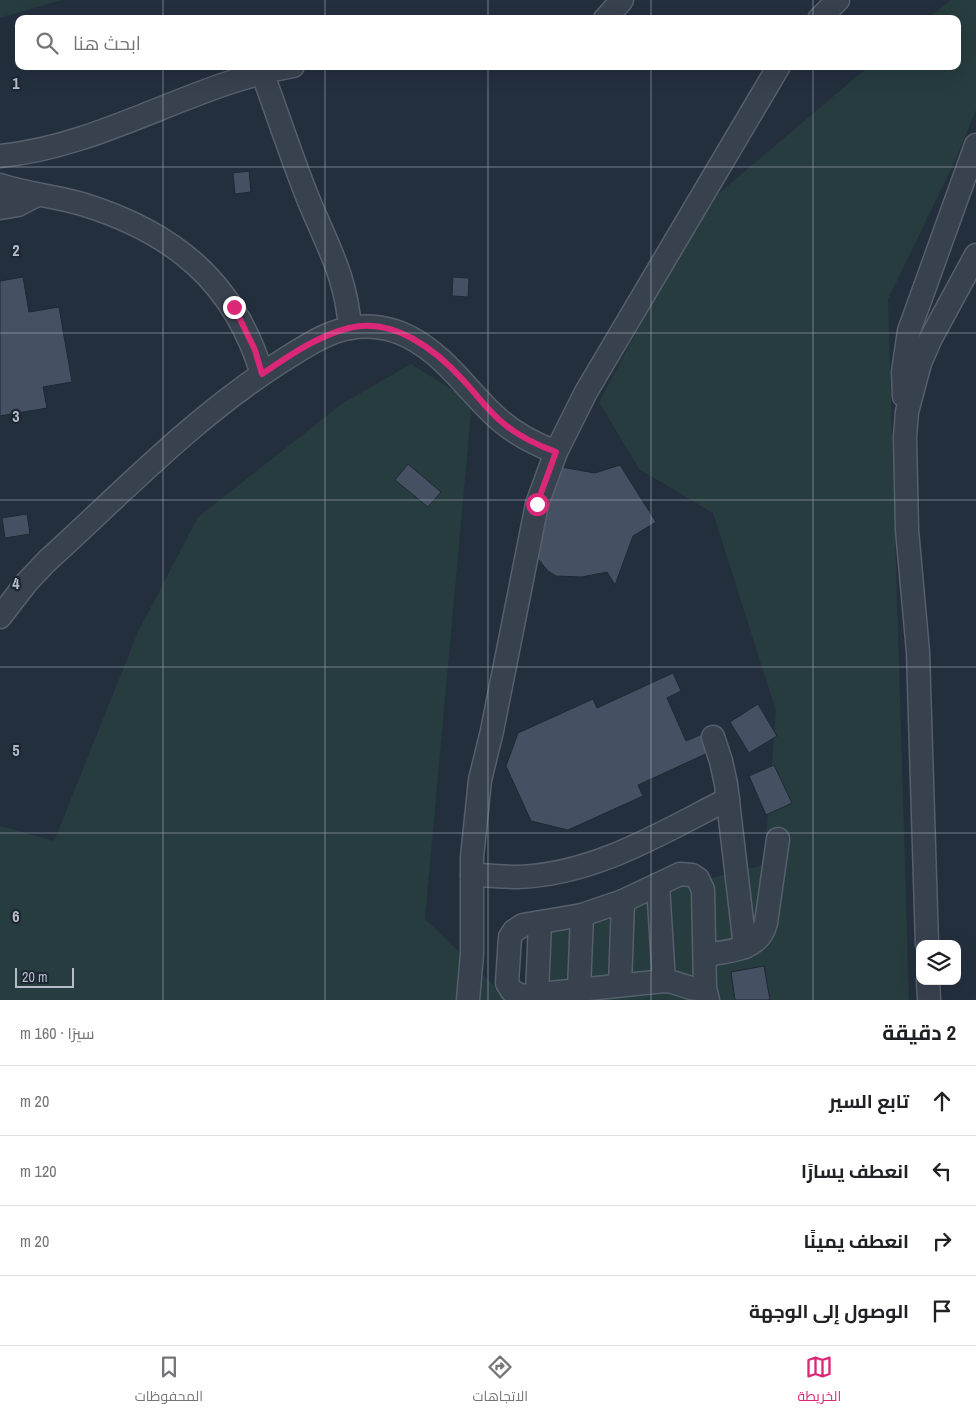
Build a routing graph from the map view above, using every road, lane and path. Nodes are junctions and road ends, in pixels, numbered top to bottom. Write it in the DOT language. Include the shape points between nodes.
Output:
graph roads {
  1 [pos="622,0"];
  2 [pos="838,0"];
  3 [pos="609,15"];
  4 [pos="822,15"];
  5 [pos="272,70"];
  6 [pos="777,70"];
  7 [pos="262,72"];
  8 [pos="976,145"];
  9 [pos="0,156"];
  10 [pos="0,185"];
  11 [pos="36,195"];
  12 [pos="0,208"];
  13 [pos="976,255"];
  14 [pos="350,328"];
  15 [pos="262,374"];
  16 [pos="907,412"];
  17 [pos="556,452"];
  18 [pos="0,617"];
  19 [pos="713,737"];
  20 [pos="728,799"];
  21 [pos="778,839"];
  22 [pos="472,875"];
  23 [pos="658,885"];
  24 [pos="623,901"];
  25 [pos="582,915"];
  26 [pos="540,923"];
  27 [pos="927,940"];
  28 [pos="745,947"];
  29 [pos="705,955"];
  30 [pos="664,980"];
  31 [pos="620,985"];
  32 [pos="928,985"];
  33 [pos="579,990"];
  34 [pos="537,994"];
  35 [pos="707,994"];
  36 [pos="468,1000"];
  37 [pos="929,1000"];
  1 -- 3 [label="lane"];
  2 -- 4 [label="lane"];
  5 -- 7 [label="lane"];
  6 -- 17 [label="lane" via="586,392"];
  7 -- 9 [label="lane" via="193,94 79,139"];
  7 -- 14 [label="lane" via="339,268"];
  8 -- 16 [label="lane" via="909,331 903,372"];
  10 -- 11 [label="lane"];
  11 -- 12 [label="lane" via="18,205"];
  11 -- 15 [label="lane" via="81,204 124,220 174,248 206,273 234,307 246,328"];
  13 -- 16 [label="lane" via="931,338"];
  14 -- 15 [label="lane" via="302,348"];
  14 -- 17 [label="lane" via="381,328 418,342 446,364 504,424 520,436"];
  15 -- 18 [label="lane" via="189,430 46,561"];
  16 -- 27 [label="lane" via="905,484 918,652"];
  17 -- 22 [label="lane" via="529,534 480,780"];
  19 -- 20 [label="lane" via="723,767"];
  20 -- 22 [label="lane" via="622,852 595,862 518,877"];
  20 -- 28 [label="lane"];
  21 -- 28 [label="lane" via="764,930 757,941"];
  22 -- 36 [label="lane" via="472,954"];
  23 -- 24 [label="lane"];
  23 -- 29 [label="lane" via="680,874 692,875 701,884"];
  23 -- 30 [label="lane"];
  24 -- 25 [label="lane"];
  24 -- 31 [label="lane"];
  25 -- 26 [label="lane"];
  25 -- 33 [label="lane"];
  26 -- 34 [label="lane"];
  26 -- 34 [label="lane" via="523,925 510,937 507,978 508,987 516,995"];
  28 -- 29 [label="lane"];
  29 -- 35 [label="lane"];
  30 -- 31 [label="lane"];
  30 -- 35 [label="lane"];
  31 -- 33 [label="lane"];
  32 -- 37 [label="lane"];
  33 -- 34 [label="lane"];
}
